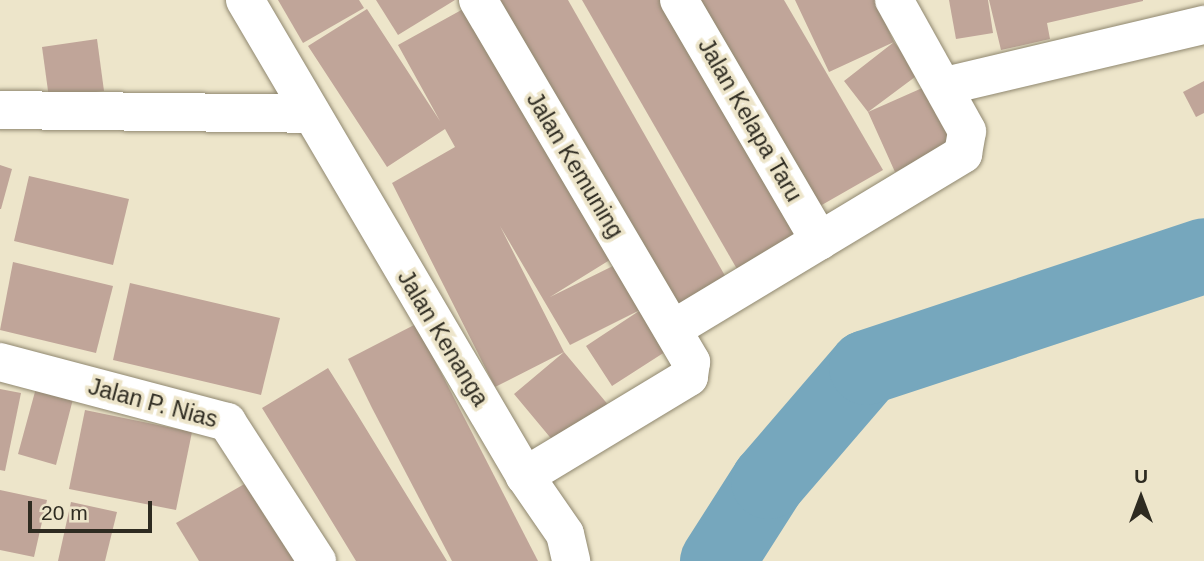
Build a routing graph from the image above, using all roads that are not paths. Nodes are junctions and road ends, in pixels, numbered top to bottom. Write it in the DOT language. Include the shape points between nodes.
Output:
graph roads {
  1 [pos="245,0"];
  2 [pos="478,0"];
  3 [pos="679,0"];
  4 [pos="894,0"];
  5 [pos="1204,24"];
  6 [pos="945,86"];
  7 [pos="0,110"];
  8 [pos="311,114"];
  9 [pos="820,241"];
  10 [pos="673,329"];
  11 [pos="0,362"];
  12 [pos="525,476"];
  13 [pos="317,561"];
  14 [pos="571,561"];
  1 -- 8 [label="street, Jalan Kenanga"];
  2 -- 10 [label="street, Jalan Kemuning"];
  3 -- 9 [label="street, Jalan Kelapa Taru"];
  4 -- 6 [label="street"];
  5 -- 6 [label="street"];
  6 -- 9 [label="street" via="967,131 963,154"];
  7 -- 8 [label="street"];
  8 -- 12 [label="street, Jalan Kenanga"];
  9 -- 10 [label="street"];
  10 -- 12 [label="street, Jalan Kemuning" via="691,362 689,377"];
  11 -- 13 [label="street, Jalan P. Nias" via="227,422"];
  12 -- 14 [label="street, Jalan Kenanga" via="565,534"];
}
